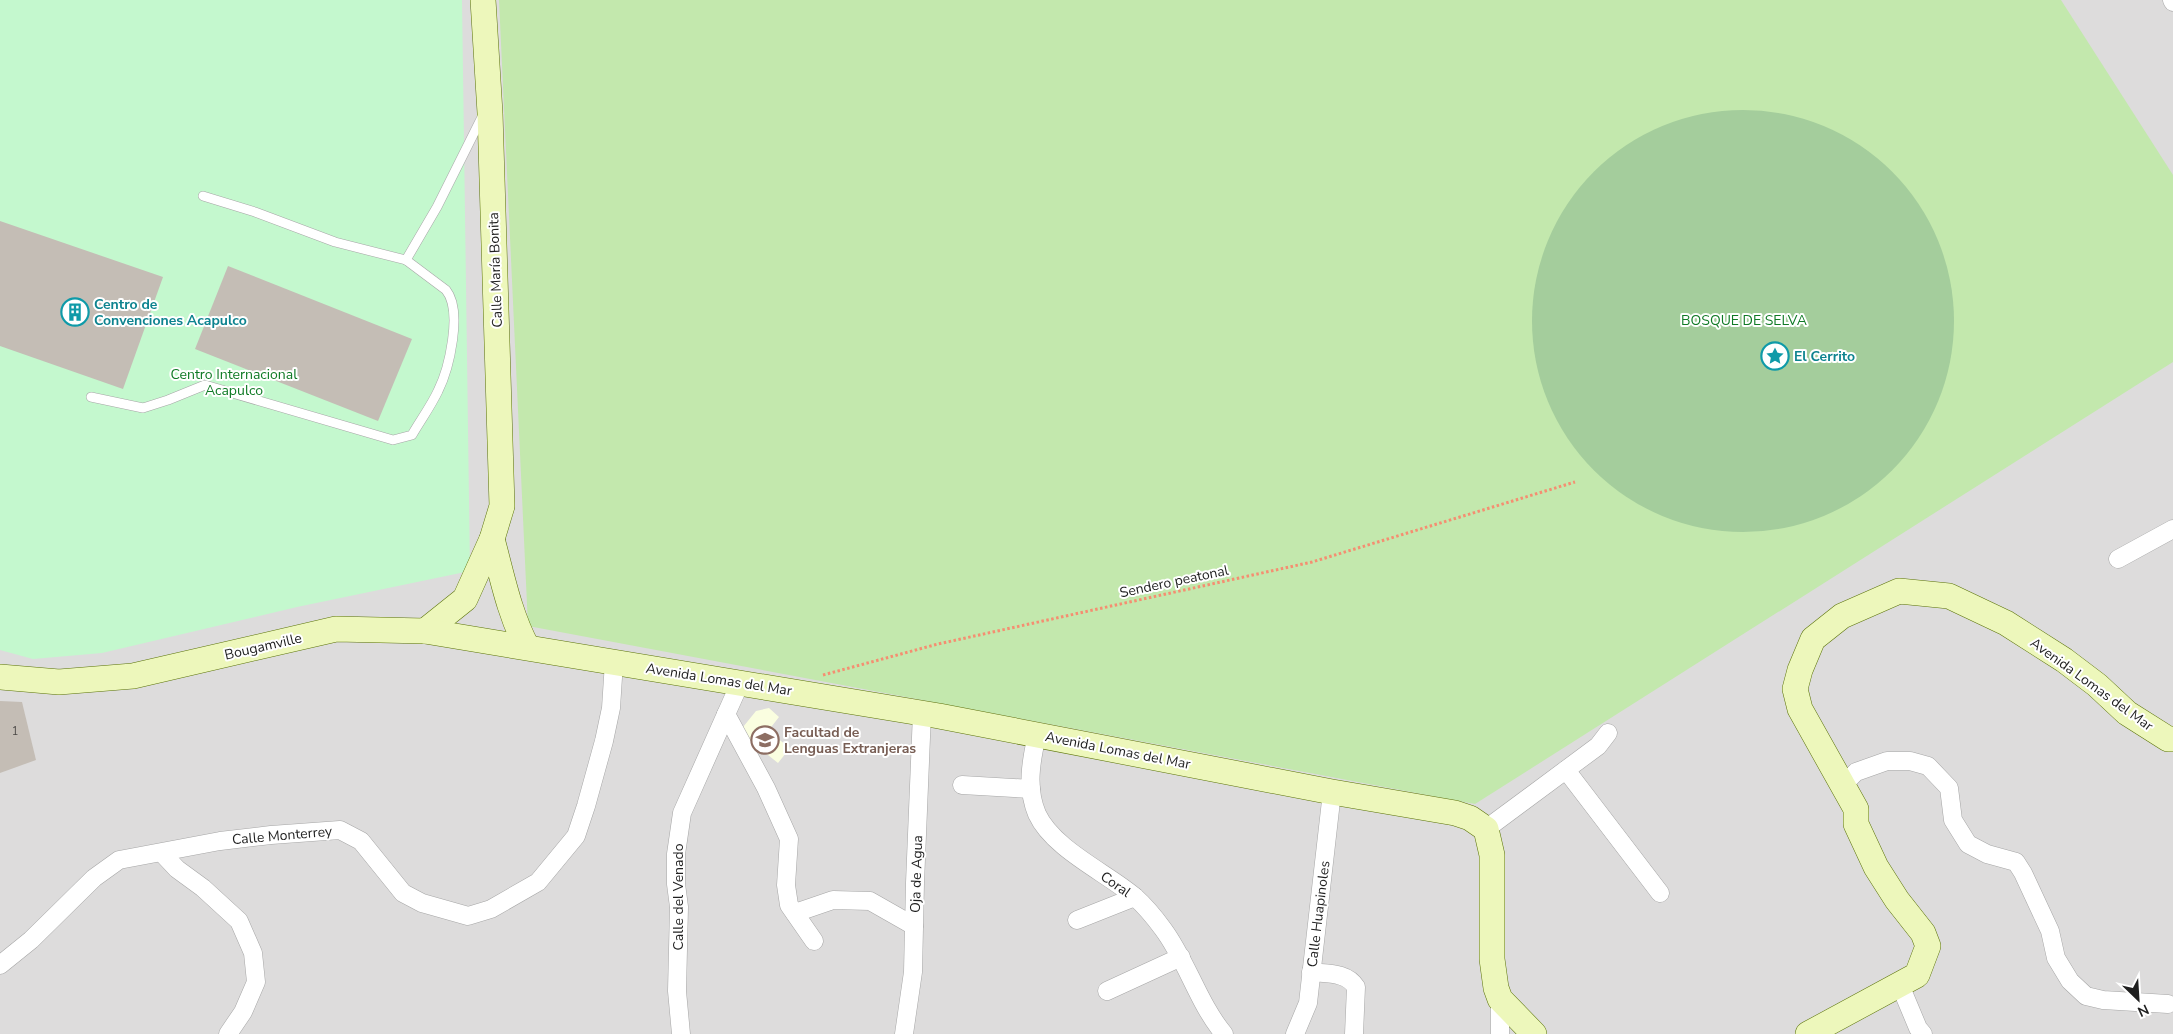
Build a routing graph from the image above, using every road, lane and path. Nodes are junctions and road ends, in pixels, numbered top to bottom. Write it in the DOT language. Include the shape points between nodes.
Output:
graph roads {
  1 [pos="482,0"];
  2 [pos="490,101"];
  3 [pos="203,196"];
  4 [pos="406,260"];
  5 [pos="91,397"];
  6 [pos="1575,482"];
  7 [pos="2173,529"];
  8 [pos="492,539"];
  9 [pos="2118,559"];
  10 [pos="426,631"];
  11 [pos="527,647"];
  12 [pos="614,662"];
  13 [pos="822,675"];
  14 [pos="0,677"];
  15 [pos="740,683"];
  16 [pos="922,713"];
  17 [pos="726,714"];
  18 [pos="1608,733"];
  19 [pos="1037,735"];
  20 [pos="2173,739"];
  21 [pos="1566,770"];
  22 [pos="962,785"];
  23 [pos="1843,785"];
  24 [pos="1031,789"];
  25 [pos="1332,792"];
  26 [pos="1486,829"];
  27 [pos="162,853"];
  28 [pos="1660,894"];
  29 [pos="1135,897"];
  30 [pos="795,913"];
  31 [pos="1077,920"];
  32 [pos="914,926"];
  33 [pos="814,940"];
  34 [pos="1181,957"];
  35 [pos="0,966"];
  36 [pos="1311,972"];
  37 [pos="1900,984"];
  38 [pos="1107,991"];
  39 [pos="1500,999"];
  40 [pos="2168,1004"];
  41 [pos="228,1034"];
  42 [pos="681,1034"];
  43 [pos="904,1034"];
  44 [pos="1224,1034"];
  45 [pos="1295,1034"];
  46 [pos="1354,1034"];
  47 [pos="1500,1034"];
  48 [pos="1534,1034"];
  49 [pos="1808,1034"];
  50 [pos="1923,1034"];
  1 -- 2 [label="main road, Calle María Bonita"];
  2 -- 4 [label="lane" via="437,207"];
  2 -- 8 [label="main road, Calle María Bonita" via="502,506"];
  3 -- 4 [label="lane" via="334,242"];
  4 -- 5 [label="lane" via="450,294 455,315 451,348 438,390 412,435 393,440 205,385 143,408"];
  6 -- 13 [label="path, Sendero peatonal" via="1312,562 938,644"];
  7 -- 9 [label="street"];
  8 -- 10 [label="main road, Calle María Bonita" via="465,599"];
  8 -- 11 [label="main road" via="510,606"];
  10 -- 11 [label="main road, Bougamville"];
  10 -- 14 [label="main road, Bougamville" via="336,629 133,676 59,682"];
  11 -- 12 [label="main road, Avenida Lomas del Mar"];
  12 -- 15 [label="main road, Avenida Lomas del Mar"];
  12 -- 27 [label="street, Calle Monterrey" via="611,708 604,741 576,836 538,882 491,909 468,916 403,894 360,841 340,830 229,840"];
  15 -- 16 [label="main road, Avenida Lomas del Mar"];
  15 -- 17 [label="street, Calle del Venado"];
  16 -- 19 [label="main road, Avenida Lomas del Mar"];
  16 -- 32 [label="street, Oja de Agua"];
  17 -- 30 [label="street" via="789,839 786,885 789,905"];
  17 -- 42 [label="street, Calle del Venado" via="682,813 676,854 680,908 677,991"];
  18 -- 21 [label="street" via="1598,746"];
  19 -- 24 [label="street, Coral" via="1030,767"];
  19 -- 25 [label="main road, Avenida Lomas del Mar"];
  20 -- 23 [label="main road, Avenida Lomas del Mar" via="2127,713 2097,685 2006,623 1949,596 1899,591 1842,616 1813,639 1800,670 1795,689 1800,709"];
  21 -- 26 [label="street"];
  21 -- 28 [label="street"];
  22 -- 24 [label="street"];
  23 -- 37 [label="main road, Avenida Lomas del Mar" via="1856,809 1856,824 1876,867 1923,933 1928,946 1917,975"];
  23 -- 40 [label="street" via="1856,772 1887,761 1910,761 1928,766 1950,788 1953,820 1968,844 2016,862 2050,931 2056,958 2070,981 2086,996 2103,1000"];
  24 -- 29 [label="street, Coral" via="1037,814 1050,831 1070,851"];
  25 -- 26 [label="main road, Avenida Lomas del Mar" via="1456,813"];
  25 -- 36 [label="street, Calle Huapinoles"];
  26 -- 39 [label="main road" via="1492,855 1492,959"];
  27 -- 35 [label="street, Calle Monterrey" via="119,860 94,878"];
  27 -- 41 [label="street" via="239,921 252,953 256,982"];
  29 -- 31 [label="street"];
  29 -- 34 [label="street, Coral" via="1163,928"];
  30 -- 32 [label="street" via="834,900 870,901"];
  30 -- 33 [label="street"];
  32 -- 43 [label="street, Oja de Agua" via="913,972"];
  34 -- 38 [label="street"];
  34 -- 44 [label="street, Coral" via="1202,1000"];
  36 -- 45 [label="street, Calle Huapinoles" via="1308,1003"];
  36 -- 46 [label="street" via="1352,980 1356,987"];
  37 -- 49 [label="main road, Avenida Lomas del Mar"];
  37 -- 50 [label="street"];
  39 -- 47 [label="street"];
  39 -- 48 [label="main road"];
}
